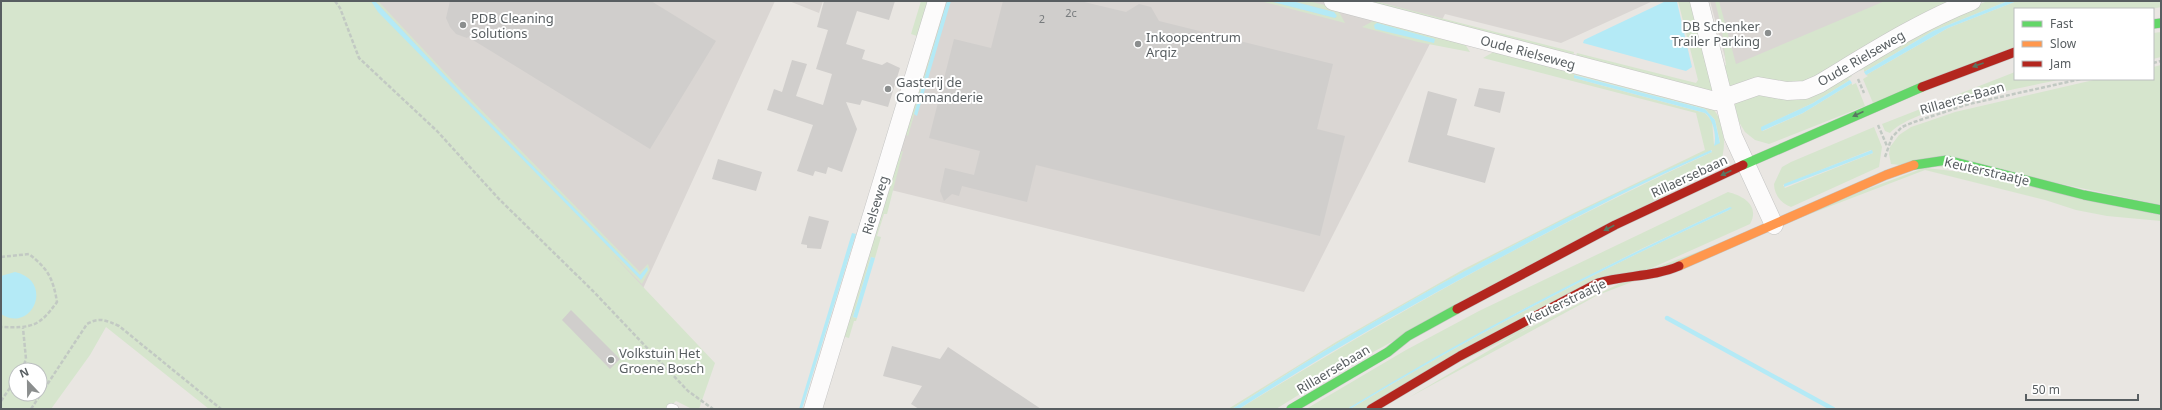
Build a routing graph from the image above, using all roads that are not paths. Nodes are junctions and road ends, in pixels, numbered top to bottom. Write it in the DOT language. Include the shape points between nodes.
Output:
graph roads {
  1 [pos="937,1"];
  2 [pos="1333,1"];
  3 [pos="1699,1"];
  4 [pos="1972,1"];
  5 [pos="2014,52"];
  6 [pos="1724,100"];
  7 [pos="1750,173"];
  8 [pos="2161,210"];
  9 [pos="1774,225"];
  10 [pos="1516,289"];
  11 [pos="1388,352"];
  12 [pos="813,409"];
  13 [pos="1291,409"];
  14 [pos="1371,409"];
  1 -- 12 [label="street, Rielseweg"];
  2 -- 6 [label="street, Oude Rielseweg" via="1715,102"];
  3 -- 6 [label="street"];
  4 -- 6 [label="street, Oude Rielseweg" via="1935,16 1805,90 1787,91 1758,86 1750,87"];
  5 -- 7 [label="street, Rillaersebaan, one-way" via="1940,80"];
  6 -- 7 [label="street" via="1733,136"];
  7 -- 9 [label="street"];
  7 -- 11 [label="street, Rillaersebaan, one-way" via="1649,208 1531,268 1408,336"];
  8 -- 9 [label="street, Keuterstraatje" via="2084,195 1947,160 1920,163 1886,175"];
  9 -- 14 [label="street, Keuterstraatje" via="1670,270 1598,283 1460,356"];
  10 -- 11 [label="street, Rillaersebaan" via="1412,343"];
  11 -- 13 [label="street, Rillaersebaan"];
}
